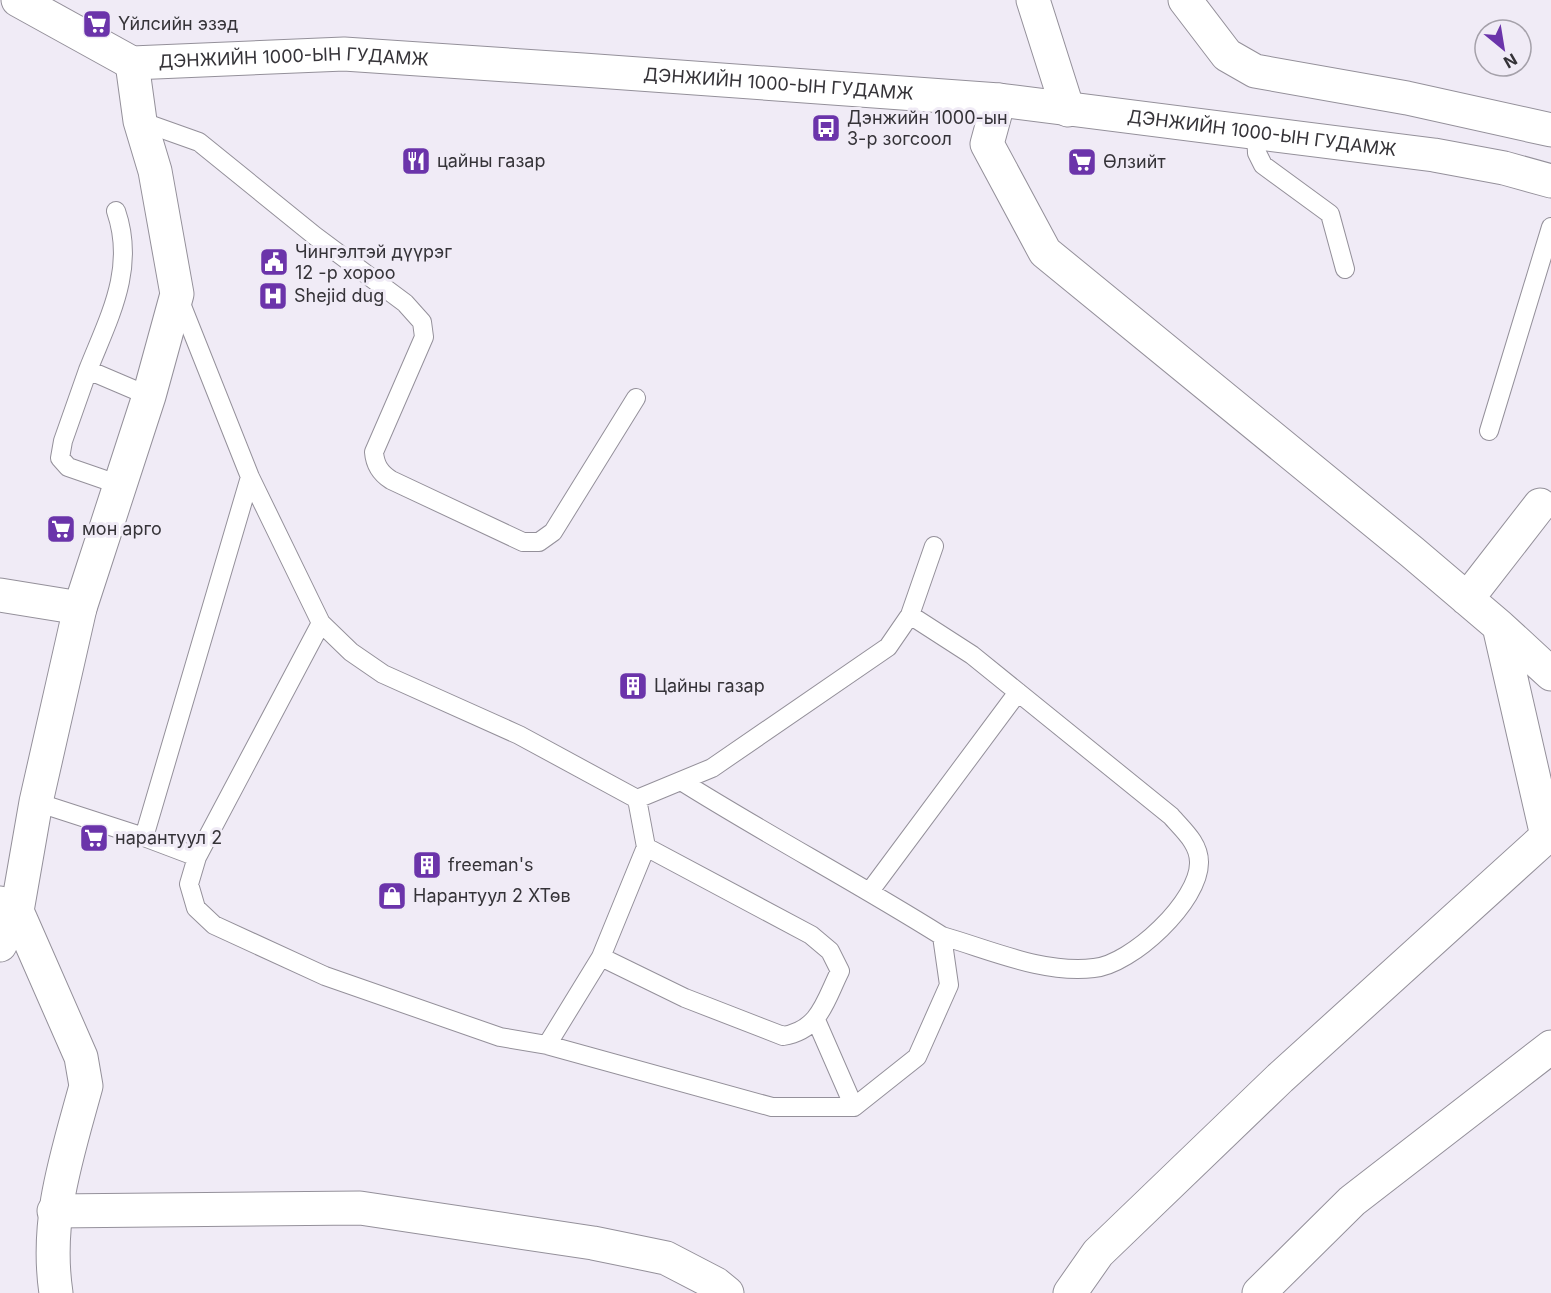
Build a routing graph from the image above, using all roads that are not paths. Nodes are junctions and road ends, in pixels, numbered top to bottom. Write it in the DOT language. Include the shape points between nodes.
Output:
graph roads {
  1 [pos="18,0"];
  2 [pos="1033,0"];
  3 [pos="1185,0"];
  4 [pos="132,63"];
  5 [pos="999,100"];
  6 [pos="1068,110"];
  7 [pos="140,121"];
  8 [pos="1551,130"];
  9 [pos="1256,133"];
  10 [pos="1551,181"];
  11 [pos="116,212"];
  12 [pos="1551,228"];
  13 [pos="1345,269"];
  14 [pos="177,294"];
  15 [pos="88,370"];
  16 [pos="150,396"];
  17 [pos="636,398"];
  18 [pos="1489,431"];
  19 [pos="250,477"];
  20 [pos="120,485"];
  21 [pos="1540,505"];
  22 [pos="934,546"];
  23 [pos="0,595"];
  24 [pos="1467,599"];
  25 [pos="80,608"];
  26 [pos="910,615"];
  27 [pos="321,623"];
  28 [pos="1499,626"];
  29 [pos="1551,675"];
  30 [pos="1018,692"];
  31 [pos="681,781"];
  32 [pos="637,799"];
  33 [pos="36,802"];
  34 [pos="144,837"];
  35 [pos="1549,838"];
  36 [pos="646,847"];
  37 [pos="197,857"];
  38 [pos="870,891"];
  39 [pos="8,907"];
  40 [pos="942,936"];
  41 [pos="0,945"];
  42 [pos="601,957"];
  43 [pos="816,1020"];
  44 [pos="547,1045"];
  45 [pos="1551,1047"];
  46 [pos="854,1107"];
  47 [pos="54,1211"];
  48 [pos="56,1293"];
  49 [pos="727,1293"];
  50 [pos="1070,1293"];
  51 [pos="1259,1293"];
  1 -- 4 [label="street, ДЭНЖИЙН 1000-ЫН ГУДАМЖ"];
  2 -- 6 [label="street"];
  3 -- 8 [label="street" via="1227,55 1255,71 1407,98"];
  4 -- 5 [label="street, ДЭНЖИЙН 1000-ЫН ГУДАМЖ" via="344,54"];
  4 -- 7 [label="street"];
  5 -- 6 [label="street, ДЭНЖИЙН 1000-ЫН ГУДАМЖ"];
  5 -- 24 [label="street" via="987,144 1045,252"];
  6 -- 9 [label="street, ДЭНЖИЙН 1000-ЫН ГУДАМЖ"];
  7 -- 14 [label="street" via="155,171"];
  7 -- 17 [label="lane" via="199,142 405,303 422,322 424,337 374,452 375,463 391,480 523,542 539,542 553,532"];
  9 -- 10 [label="street, ДЭНЖИЙН 1000-ЫН ГУДАМЖ" via="1434,155"];
  9 -- 13 [label="lane" via="1257,153 1263,165 1330,214"];
  11 -- 15 [label="lane" via="123,233 123,274"];
  12 -- 18 [label="lane"];
  14 -- 16 [label="street"];
  14 -- 19 [label="lane"];
  15 -- 16 [label="lane"];
  15 -- 20 [label="lane" via="60,458 68,467"];
  16 -- 20 [label="street"];
  19 -- 27 [label="lane"];
  19 -- 34 [label="lane"];
  20 -- 25 [label="street"];
  21 -- 24 [label="street"];
  22 -- 26 [label="lane"];
  23 -- 25 [label="street"];
  24 -- 28 [label="street"];
  25 -- 33 [label="street"];
  26 -- 30 [label="lane" via="972,655"];
  26 -- 31 [label="lane" via="888,647 712,768"];
  27 -- 32 [label="lane" via="351,652 384,674 519,735"];
  27 -- 37 [label="lane"];
  28 -- 29 [label="street"];
  28 -- 35 [label="street"];
  30 -- 38 [label="lane"];
  30 -- 40 [label="lane" via="1171,816 1193,839 1197,871 1191,888 1168,923 1135,950 1098,968 1039,964"];
  31 -- 32 [label="lane"];
  31 -- 38 [label="lane" via="765,834"];
  32 -- 36 [label="lane"];
  33 -- 34 [label="lane"];
  33 -- 39 [label="street"];
  34 -- 37 [label="lane"];
  35 -- 50 [label="street" via="1280,1078 1098,1254"];
  36 -- 42 [label="lane"];
  36 -- 43 [label="lane" via="811,935 830,951 840,971"];
  37 -- 44 [label="lane" via="189,884 196,908 214,925 325,976 500,1037"];
  38 -- 40 [label="lane"];
  39 -- 41 [label="street"];
  39 -- 47 [label="street" via="66,1020 86,1072 86,1086"];
  40 -- 46 [label="lane" via="949,985 917,1057"];
  42 -- 43 [label="lane" via="685,998 783,1036 800,1033"];
  42 -- 44 [label="lane"];
  43 -- 46 [label="lane"];
  44 -- 46 [label="lane" via="772,1107"];
  45 -- 51 [label="street" via="1352,1201"];
  47 -- 48 [label="street" via="52,1268"];
  47 -- 49 [label="street" via="360,1208 666,1257"];
}
